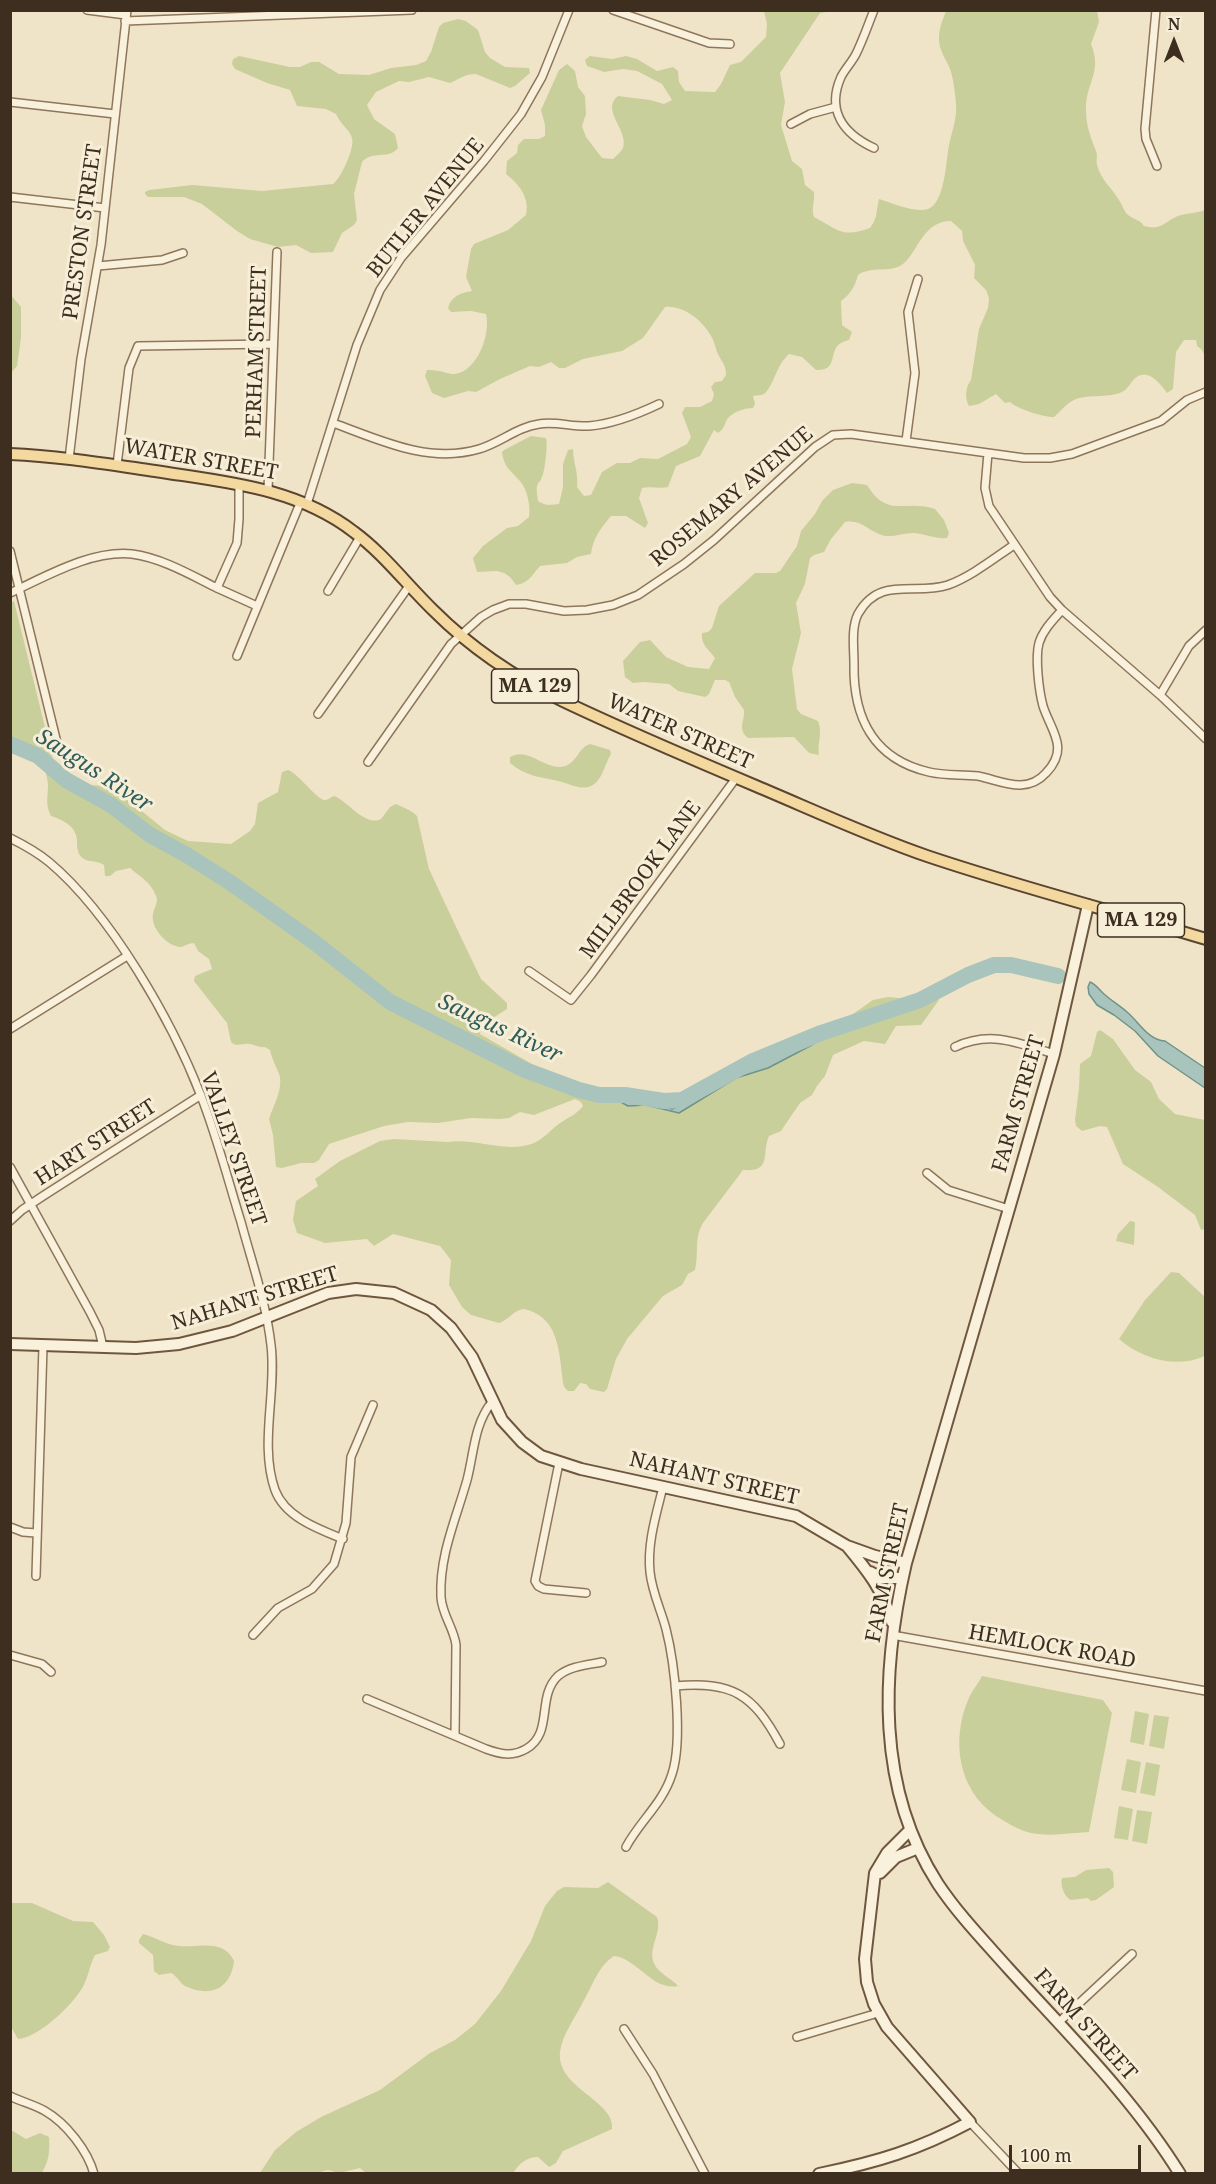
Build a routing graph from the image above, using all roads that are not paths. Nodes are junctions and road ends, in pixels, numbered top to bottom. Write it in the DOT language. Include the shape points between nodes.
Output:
graph roads {
  1 [pos="87,10"];
  2 [pos="412,10"];
  3 [pos="569,10"];
  4 [pos="613,10"];
  5 [pos="874,10"];
  6 [pos="1156,10"];
  7 [pos="126,16"];
  8 [pos="730,44"];
  9 [pos="10,102"];
  10 [pos="836,107"];
  11 [pos="116,114"];
  12 [pos="791,124"];
  13 [pos="874,148"];
  14 [pos="1157,166"];
  15 [pos="10,196"];
  16 [pos="105,208"];
  17 [pos="278,252"];
  18 [pos="183,253"];
  19 [pos="98,266"];
  20 [pos="918,279"];
  21 [pos="272,344"];
  22 [pos="1206,392"];
  23 [pos="659,404"];
  24 [pos="333,423"];
  25 [pos="906,441"];
  26 [pos="988,453"];
  27 [pos="10,454"];
  28 [pos="69,459"];
  29 [pos="117,465"];
  30 [pos="239,484"];
  31 [pos="268,490"];
  32 [pos="304,502"];
  33 [pos="360,537"];
  34 [pos="1014,545"];
  35 [pos="10,551"];
  36 [pos="410,586"];
  37 [pos="20,588"];
  38 [pos="217,588"];
  39 [pos="328,591"];
  40 [pos="10,593"];
  41 [pos="257,606"];
  42 [pos="1062,610"];
  43 [pos="1206,630"];
  44 [pos="460,634"];
  45 [pos="237,656"];
  46 [pos="1160,695"];
  47 [pos="318,714"];
  48 [pos="1206,739"];
  49 [pos="59,751"];
  50 [pos="368,762"];
  51 [pos="736,778"];
  52 [pos="10,838"];
  53 [pos="1088,905"];
  54 [pos="1206,939"];
  55 [pos="127,956"];
  56 [pos="529,971"];
  57 [pos="10,1029"];
  58 [pos="955,1047"];
  59 [pos="1054,1054"];
  60 [pos="201,1095"];
  61 [pos="10,1167"];
  62 [pos="927,1173"];
  63 [pos="31,1204"];
  64 [pos="1009,1209"];
  65 [pos="10,1221"];
  66 [pos="267,1318"];
  67 [pos="10,1344"];
  68 [pos="43,1346"];
  69 [pos="103,1347"];
  70 [pos="492,1402"];
  71 [pos="373,1405"];
  72 [pos="559,1463"];
  73 [pos="663,1487"];
  74 [pos="10,1527"];
  75 [pos="36,1533"];
  76 [pos="343,1539"];
  77 [pos="847,1546"];
  78 [pos="906,1563"];
  79 [pos="869,1572"];
  80 [pos="36,1576"];
  81 [pos="902,1578"];
  82 [pos="586,1593"];
  83 [pos="893,1631"];
  84 [pos="253,1635"];
  85 [pos="10,1655"];
  86 [pos="602,1662"];
  87 [pos="51,1672"];
  88 [pos="675,1686"];
  89 [pos="1206,1691"];
  90 [pos="367,1699"];
  91 [pos="455,1736"];
  92 [pos="780,1744"];
  93 [pos="910,1830"];
  94 [pos="626,1847"];
  95 [pos="918,1848"];
  96 [pos="874,1883"];
  97 [pos="1132,1954"];
  98 [pos="878,2013"];
  99 [pos="1058,2023"];
  100 [pos="624,2029"];
  101 [pos="797,2037"];
  102 [pos="10,2096"];
  103 [pos="970,2122"];
  104 [pos="94,2174"];
  105 [pos="705,2174"];
  106 [pos="819,2174"];
  107 [pos="1019,2174"];
  108 [pos="1180,2174"];
  1 -- 7 [label="street"];
  2 -- 7 [label="street"];
  3 -- 24 [label="street, BUTLER AVENUE" via="542,77 520,114 400,258 380,290 357,345"];
  4 -- 8 [label="street" via="709,43"];
  5 -- 10 [label="street" via="855,56 841,77"];
  6 -- 14 [label="street" via="1145,129"];
  7 -- 11 [label="street, PRESTON STREET"];
  9 -- 11 [label="street"];
  10 -- 12 [label="street"];
  10 -- 13 [label="street" via="848,132"];
  11 -- 16 [label="street, PRESTON STREET"];
  15 -- 16 [label="street"];
  16 -- 19 [label="street, PRESTON STREET"];
  17 -- 21 [label="street, PERHAM STREET"];
  18 -- 19 [label="street" via="162,261"];
  19 -- 28 [label="street, PRESTON STREET"];
  20 -- 25 [label="street" via="908,318 915,366"];
  21 -- 29 [label="street" via="141,345 129,366"];
  21 -- 31 [label="street, PERHAM STREET"];
  22 -- 26 [label="street, ROSEMARY AVENUE" via="1187,400 1156,423 1072,454 1038,459"];
  23 -- 24 [label="street" via="591,426 536,424 480,449 454,454 404,449"];
  24 -- 32 [label="street, BUTLER AVENUE"];
  25 -- 26 [label="street, ROSEMARY AVENUE"];
  25 -- 44 [label="street, ROSEMARY AVENUE" via="851,434 826,438 684,564 626,601 575,611 508,604"];
  26 -- 34 [label="street" via="987,501"];
  27 -- 28 [label="main road, WATER STREET / MA 129"];
  28 -- 29 [label="main road, WATER STREET / MA 129"];
  29 -- 30 [label="main road, WATER STREET / MA 129"];
  30 -- 31 [label="main road, WATER STREET / MA 129"];
  30 -- 38 [label="street" via="237,543"];
  31 -- 32 [label="main road, WATER STREET / MA 129"];
  32 -- 33 [label="main road, WATER STREET / MA 129"];
  32 -- 41 [label="street, BUTLER AVENUE"];
  33 -- 36 [label="main road, WATER STREET / MA 129"];
  33 -- 39 [label="street"];
  34 -- 42 [label="street"];
  34 -- 42 [label="street" via="945,585 884,591 859,613 855,627 854,689 860,716 873,738 898,760 929,772 976,776 1015,785 1038,780 1053,764 1058,747 1042,702 1038,648 1045,631"];
  35 -- 37 [label="street"];
  36 -- 44 [label="main road, WATER STREET / MA 129"];
  36 -- 47 [label="street"];
  37 -- 38 [label="street" via="82,562 121,554 150,558"];
  37 -- 40 [label="street"];
  37 -- 49 [label="street"];
  38 -- 41 [label="street"];
  41 -- 45 [label="street, BUTLER AVENUE"];
  42 -- 46 [label="street"];
  43 -- 46 [label="street" via="1189,646"];
  44 -- 50 [label="street, ROSEMARY AVENUE"];
  44 -- 51 [label="main road, WATER STREET / MA 129" via="552,695"];
  46 -- 48 [label="street"];
  51 -- 53 [label="main road, WATER STREET / MA 129" via="905,848"];
  51 -- 56 [label="street, MILLBROOK LANE" via="571,1000"];
  52 -- 55 [label="street, VALLEY STREET" via="48,861 74,886"];
  53 -- 54 [label="main road, WATER STREET / MA 129"];
  53 -- 59 [label="main road, FARM STREET"];
  55 -- 57 [label="street"];
  55 -- 60 [label="street, VALLEY STREET" via="169,1028"];
  58 -- 59 [label="street" via="969,1040 991,1038"];
  59 -- 64 [label="main road, FARM STREET"];
  60 -- 63 [label="street, HART STREET"];
  60 -- 66 [label="street, VALLEY STREET"];
  61 -- 63 [label="street"];
  62 -- 64 [label="street" via="948,1190"];
  63 -- 65 [label="street, HART STREET"];
  63 -- 69 [label="street" via="90,1312"];
  64 -- 78 [label="main road, FARM STREET"];
  66 -- 69 [label="main road, NAHANT STREET" via="179,1344"];
  66 -- 70 [label="main road, NAHANT STREET" via="315,1297 342,1291 382,1291 405,1297 431,1310 460,1338"];
  66 -- 76 [label="street, VALLEY STREET" via="272,1357 269,1452 275,1491 301,1519"];
  67 -- 68 [label="main road, NAHANT STREET"];
  68 -- 69 [label="main road, NAHANT STREET"];
  68 -- 75 [label="street"];
  70 -- 72 [label="main road, NAHANT STREET" via="522,1442"];
  70 -- 91 [label="street" via="479,1425 441,1574 442,1610 456,1645"];
  71 -- 76 [label="street" via="351,1457"];
  72 -- 73 [label="main road, NAHANT STREET"];
  72 -- 82 [label="street" via="535,1580 544,1589"];
  73 -- 77 [label="main road, NAHANT STREET" via="796,1516"];
  73 -- 88 [label="street" via="650,1544 650,1565 652,1586 669,1641"];
  74 -- 75 [label="street"];
  75 -- 80 [label="street"];
  76 -- 84 [label="street" via="334,1564 321,1581 278,1608"];
  77 -- 78 [label="main road, NAHANT STREET"];
  77 -- 79 [label="main road, NAHANT STREET"];
  78 -- 81 [label="main road, FARM STREET"];
  79 -- 81 [label="main road" via="881,1578"];
  79 -- 83 [label="main road, NAHANT STREET" via="886,1603"];
  81 -- 83 [label="main road, FARM STREET"];
  83 -- 89 [label="street, HEMLOCK ROAD"];
  83 -- 93 [label="main road, FARM STREET" via="889,1737 895,1778"];
  85 -- 87 [label="street" via="42,1664"];
  86 -- 91 [label="street" via="573,1668 555,1679 548,1692 543,1729 536,1742 524,1750 501,1754"];
  88 -- 92 [label="street" via="718,1686 744,1697 764,1716"];
  88 -- 94 [label="street" via="676,1750 672,1777"];
  90 -- 91 [label="street"];
  93 -- 95 [label="main road, FARM STREET"];
  93 -- 96 [label="main road" via="882,1860"];
  95 -- 96 [label="main road" via="890,1862"];
  95 -- 99 [label="main road, FARM STREET" via="965,1919"];
  96 -- 98 [label="main road" via="866,1966"];
  97 -- 99 [label="street"];
  98 -- 101 [label="street"];
  98 -- 103 [label="main road" via="897,2041"];
  99 -- 108 [label="main road, FARM STREET" via="1139,2116"];
  100 -- 105 [label="street" via="649,2067"];
  102 -- 104 [label="street" via="60,2122 83,2150"];
  103 -- 106 [label="main road" via="905,2152"];
  103 -- 107 [label="street"];
}
